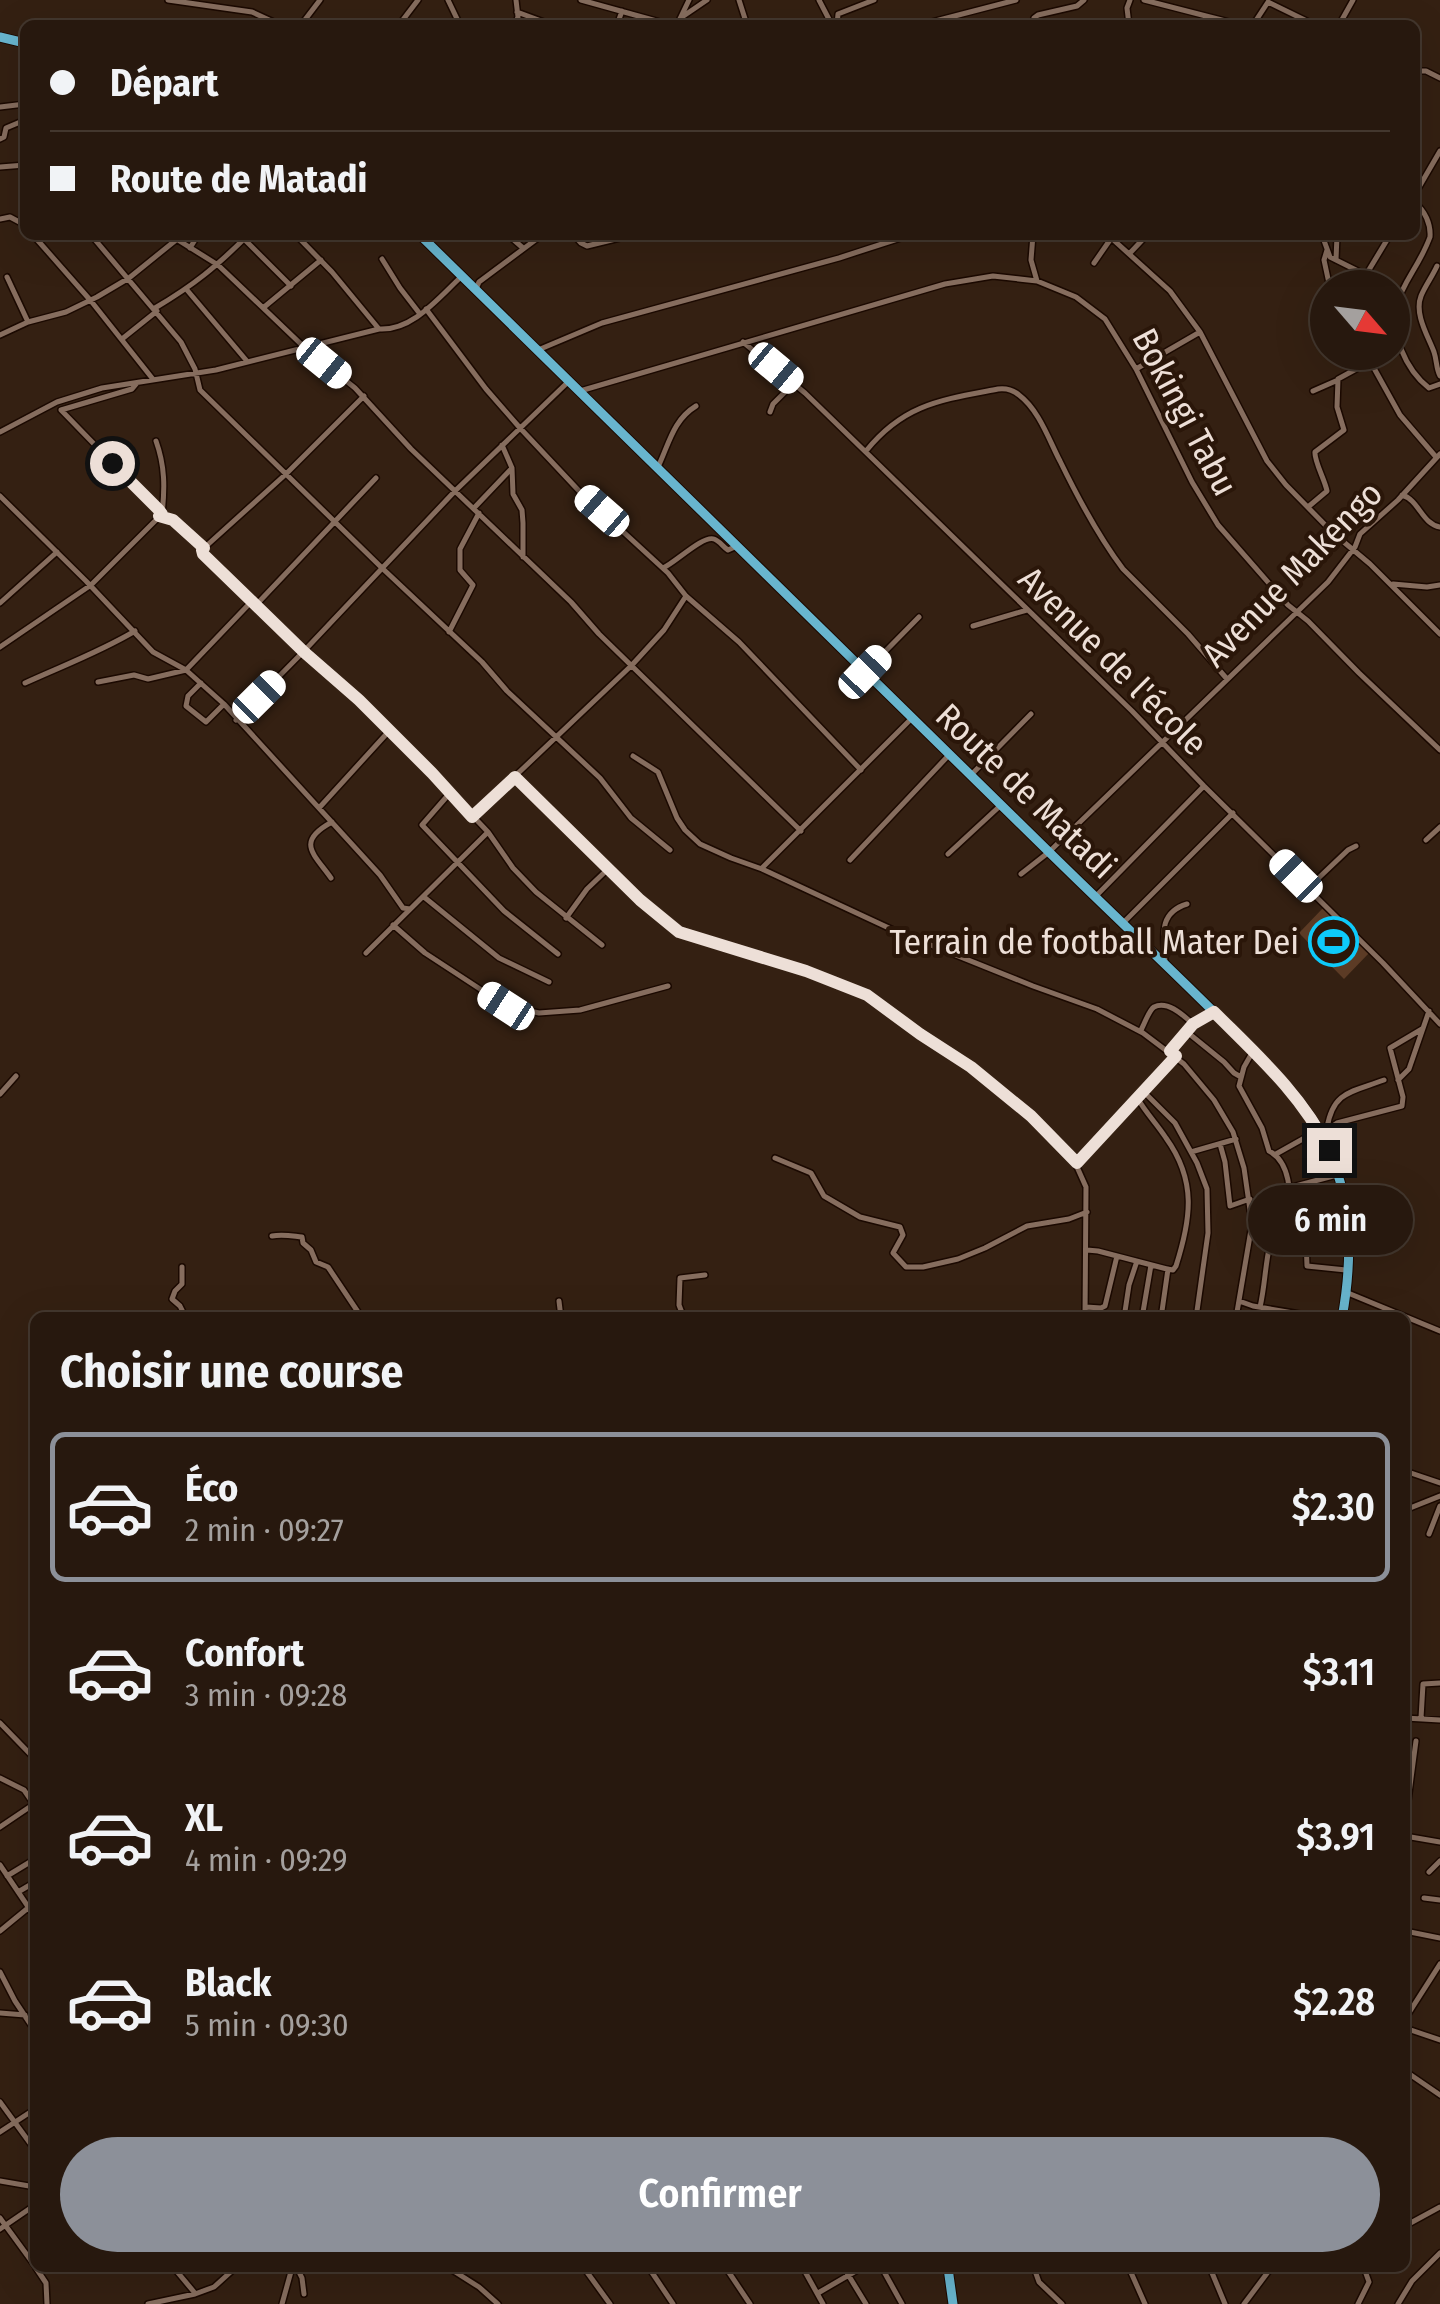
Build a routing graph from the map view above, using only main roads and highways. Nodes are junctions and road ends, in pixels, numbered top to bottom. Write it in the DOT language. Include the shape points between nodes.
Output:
graph roads {
  1 [pos="425,240"];
  2 [pos="1343,1312"];
  3 [pos="949,2272"];
  4 [pos="954,2304"];
  1 -- 2 [label="highway, Route de Matadi" via="1295,1095 1322,1131 1346,1209 1350,1270"];
  3 -- 4 [label="highway"];
}
